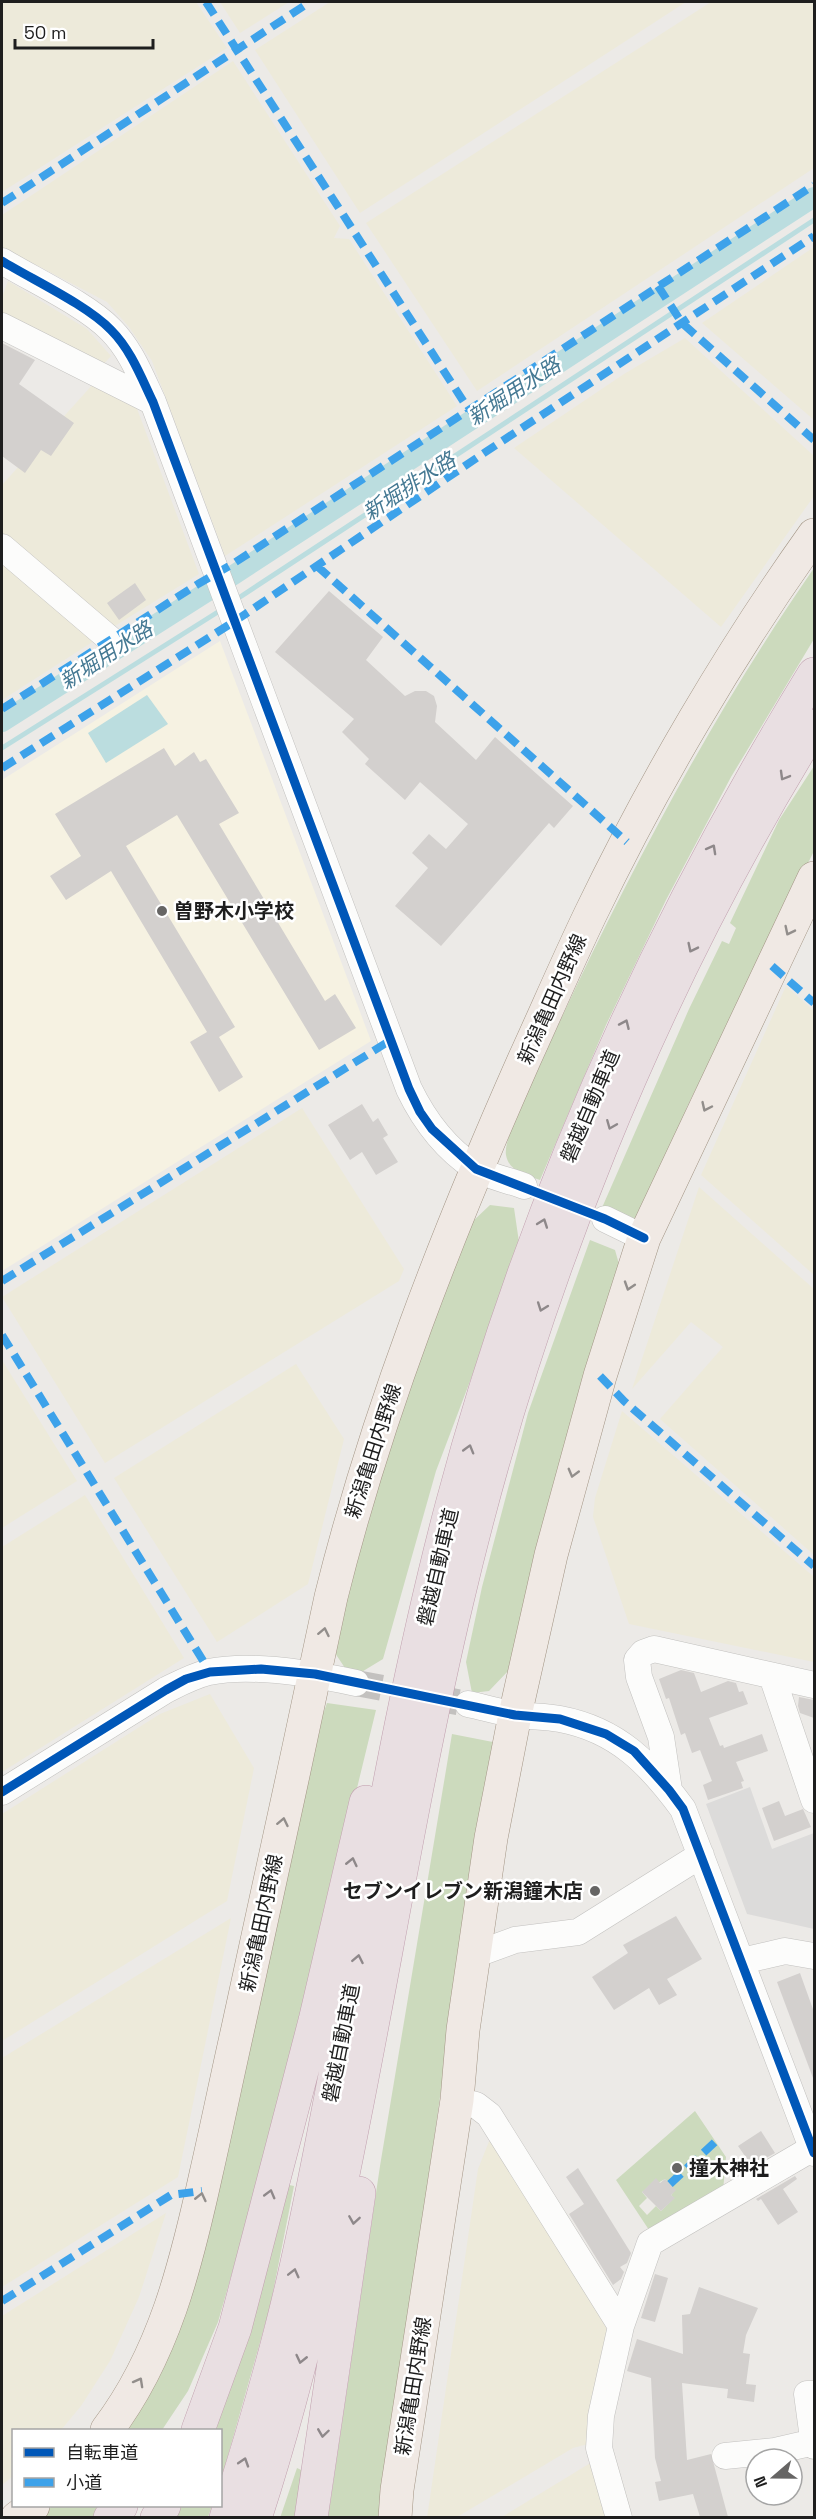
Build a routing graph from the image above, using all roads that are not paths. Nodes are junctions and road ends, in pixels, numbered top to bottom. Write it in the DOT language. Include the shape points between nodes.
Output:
graph roads {
  1 [pos="2,261"];
  2 [pos="2,326"];
  3 [pos="153,402"];
  4 [pos="814,535"];
  5 [pos="2,547"];
  6 [pos="111,640"];
  7 [pos="814,674"];
  8 [pos="814,726"];
  9 [pos="814,878"];
  10 [pos="476,1169"];
  11 [pos="524,1186"];
  12 [pos="605,1219"];
  13 [pos="644,1239"];
  14 [pos="452,1505"];
  15 [pos="315,1674"];
  16 [pos="772,1676"];
  17 [pos="356,1683"];
  18 [pos="814,1685"];
  19 [pos="468,1704"];
  20 [pos="515,1715"];
  21 [pos="805,1745"];
  22 [pos="418,1788"];
  23 [pos="669,1790"];
  24 [pos="2,1792"];
  25 [pos="814,1800"];
  26 [pos="701,1855"];
  27 [pos="474,1955"];
  28 [pos="814,1956"];
  29 [pos="742,1961"];
  30 [pos="456,2100"];
  31 [pos="814,2150"];
  32 [pos="621,2326"];
  33 [pos="235,2328"];
  34 [pos="814,2394"];
  35 [pos="109,2429"];
  36 [pos="181,2429"];
  37 [pos="198,2429"];
  38 [pos="814,2444"];
  39 [pos="724,2456"];
  40 [pos="30,2507"];
  41 [pos="17,2517"];
  42 [pos="226,2517"];
  43 [pos="255,2517"];
  44 [pos="311,2517"];
  45 [pos="395,2517"];
  46 [pos="619,2517"];
  1 -- 3 [label="street" via="111,330 131,356"];
  2 -- 3 [label="street"];
  3 -- 10 [label="street" via="409,1089 432,1129"];
  4 -- 10 [label="main road, 新潟亀田内野線" via="725,673 627,842 589,916"];
  5 -- 6 [label="street"];
  14 -- 7 [label="highway, 磐越自動車道, one-way" via="552,1196 621,1032 705,862"];
  8 -- 22 [label="highway, 磐越自動車道, one-way" via="724,883 654,1026 571,1228 539,1314 479,1511"];
  9 -- 13 [label="main road, 新潟亀田内野線, one-way"];
  10 -- 11 [label="street"];
  15 -- 10 [label="main road, 新潟亀田内野線, one-way" via="349,1524 374,1444"];
  12 -- 13 [label="street"];
  13 -- 20 [label="main road, 新潟亀田内野線, one-way" via="600,1376 557,1533"];
  33 -- 14 [label="highway, one-way" via="315,2021 414,1592"];
  42 -- 14 [label="highway, 磐越自動車道, one-way" via="253,2433 296,2266 408,1697"];
  15 -- 17 [label="street"];
  15 -- 24 [label="street" via="261,1669 210,1672 186,1679"];
  35 -- 15 [label="main road, 新潟亀田内野線, one-way" via="145,2371 178,2291"];
  16 -- 18 [label="street"];
  16 -- 21 [label="street"];
  16 -- 23 [label="street" via="654,1649 643,1653 637,1660 639,1677 661,1737"];
  19 -- 20 [label="street"];
  20 -- 23 [label="street" via="560,1719 606,1734 634,1751"];
  20 -- 27 [label="main road, 新潟亀田内野線"];
  21 -- 25 [label="street"];
  22 -- 43 [label="highway, 磐越自動車道, one-way" via="301,2360"];
  22 -- 44 [label="highway, one-way"];
  23 -- 26 [label="street" via="683,1809"];
  26 -- 27 [label="street" via="578,1932 514,1940"];
  26 -- 29 [label="street"];
  27 -- 30 [label="main road, 新潟亀田内野線"];
  28 -- 29 [label="street" via="785,1951"];
  29 -- 31 [label="street"];
  30 -- 32 [label="street" via="476,2105 489,2115"];
  30 -- 45 [label="main road, 新潟亀田内野線"];
  31 -- 32 [label="street" via="650,2243"];
  32 -- 46 [label="street" via="601,2416 599,2448"];
  33 -- 36 [label="highway" via="198,2404"];
  33 -- 37 [label="highway"];
  34 -- 38 [label="street" via="807,2394"];
  38 -- 39 [label="street"];
  40 -- 41 [label="main road"];
}
